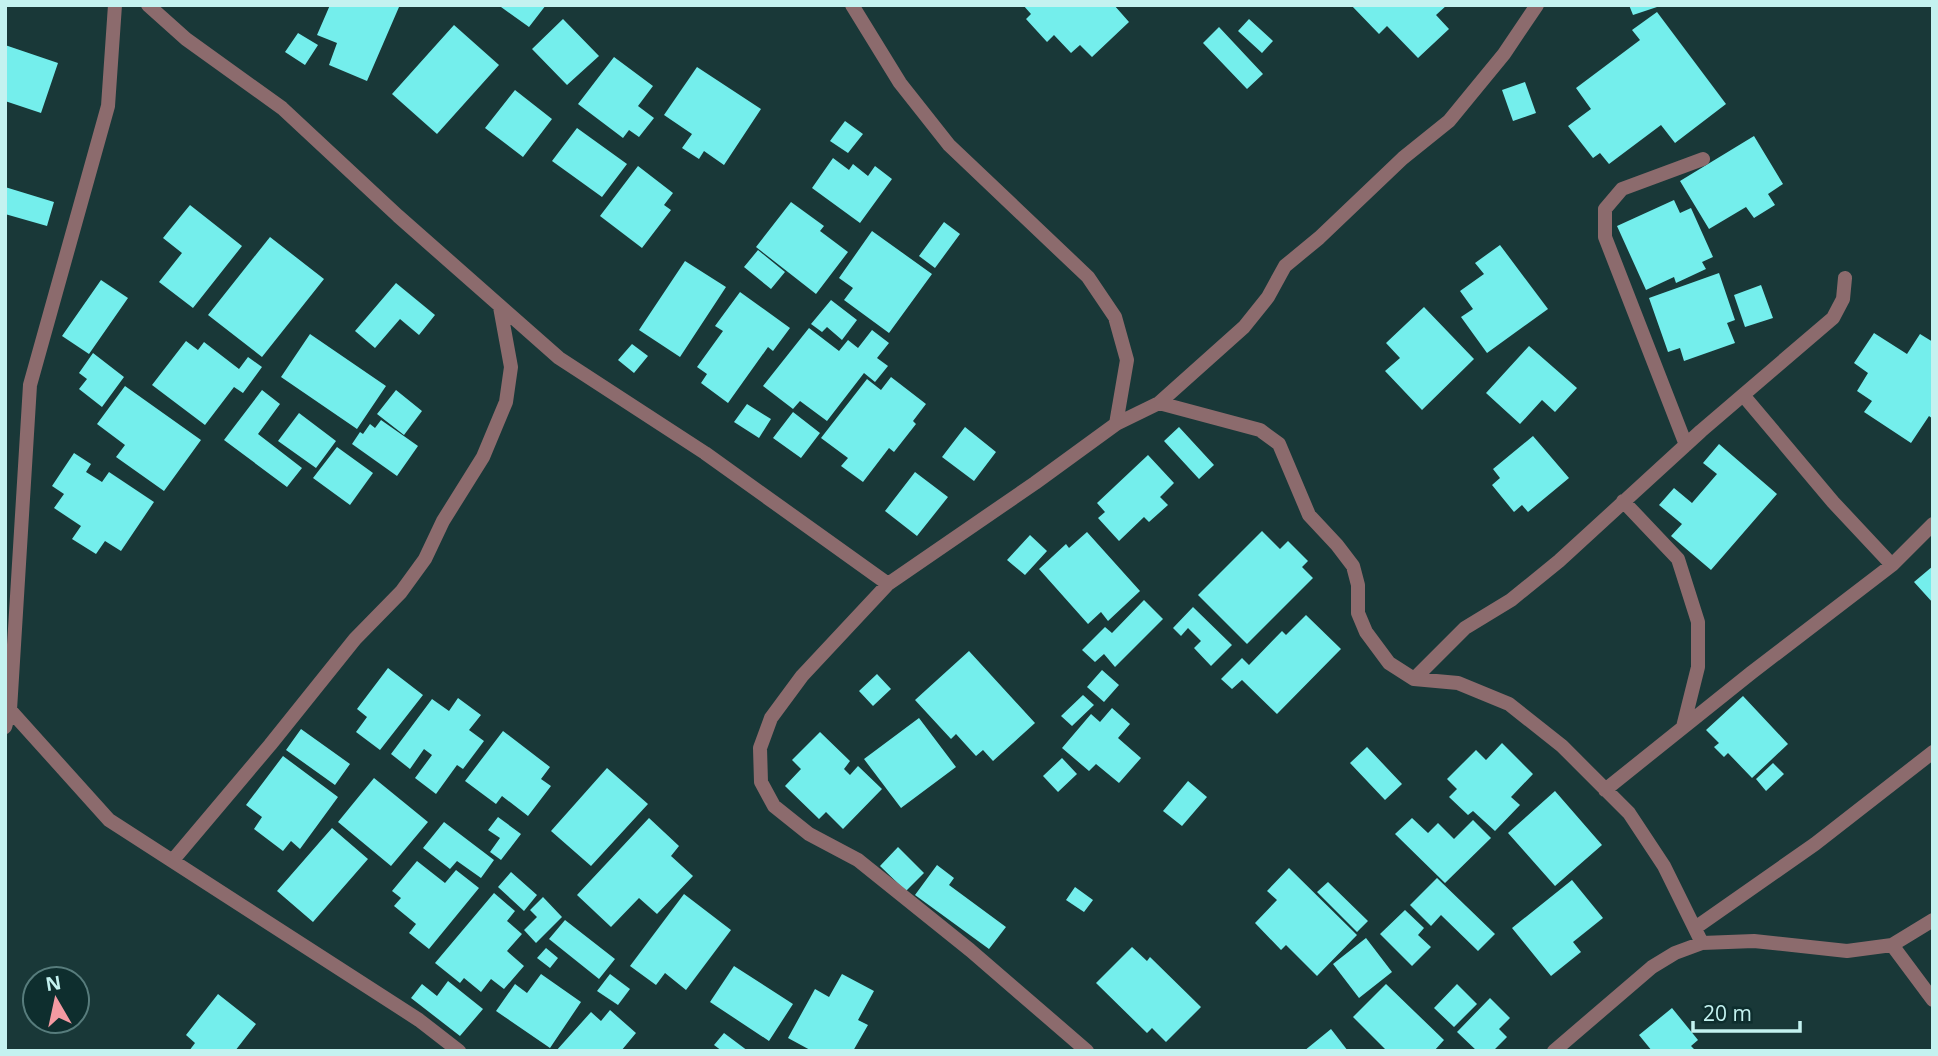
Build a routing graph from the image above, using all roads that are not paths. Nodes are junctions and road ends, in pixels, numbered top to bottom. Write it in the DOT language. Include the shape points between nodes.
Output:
graph roads {
  1 [pos="116,5"];
  2 [pos="148,5"];
  3 [pos="852,5"];
  4 [pos="1536,5"];
  5 [pos="1703,159"];
  6 [pos="1845,278"];
  7 [pos="500,307"];
  8 [pos="1743,395"];
  9 [pos="1159,403"];
  10 [pos="1116,424"];
  11 [pos="1686,445"];
  12 [pos="1623,501"];
  13 [pos="1933,524"];
  14 [pos="1892,565"];
  15 [pos="888,584"];
  16 [pos="1414,679"];
  17 [pos="10,710"];
  18 [pos="5,727"];
  19 [pos="1683,727"];
  20 [pos="1933,752"];
  21 [pos="1605,790"];
  22 [pos="173,860"];
  23 [pos="1933,920"];
  24 [pos="1695,928"];
  25 [pos="1702,943"];
  26 [pos="1892,945"];
  27 [pos="1933,1000"];
  28 [pos="459,1051"];
  29 [pos="1087,1051"];
  30 [pos="1555,1051"];
  1 -- 17 [label="street" via="108,106 30,385"];
  2 -- 7 [label="street" via="282,108"];
  3 -- 10 [label="street" via="900,83 949,145 1088,277 1115,317 1127,360"];
  4 -- 9 [label="street" via="1504,54 1449,121 1285,266 1244,327"];
  5 -- 11 [label="street" via="1622,189 1605,209 1605,237"];
  6 -- 8 [label="street" via="1843,299 1833,318"];
  7 -- 15 [label="street" via="559,358 705,453"];
  7 -- 22 [label="street" via="510,367 506,402 483,457 425,559"];
  8 -- 11 [label="street"];
  8 -- 14 [label="street"];
  9 -- 10 [label="street"];
  9 -- 16 [label="street" via="1260,430 1279,444 1309,515 1353,566 1358,613 1366,632 1389,663"];
  10 -- 15 [label="street"];
  11 -- 12 [label="street"];
  12 -- 16 [label="street" via="1511,600 1465,628"];
  12 -- 19 [label="street" via="1678,559 1698,622 1698,667"];
  13 -- 14 [label="street"];
  14 -- 19 [label="street"];
  15 -- 29 [label="street" via="802,676 771,718 760,748 761,782 774,806 809,834 858,860"];
  16 -- 21 [label="street" via="1458,683 1509,704 1562,746"];
  17 -- 18 [label="street"];
  17 -- 22 [label="street" via="109,820"];
  19 -- 21 [label="street"];
  20 -- 24 [label="street" via="1815,844"];
  21 -- 24 [label="street" via="1629,813 1664,866"];
  22 -- 28 [label="street" via="419,1020"];
  23 -- 26 [label="street"];
  24 -- 25 [label="street"];
  25 -- 26 [label="street" via="1754,941 1847,951"];
  25 -- 30 [label="street" via="1652,967"];
  26 -- 27 [label="street"];
}
